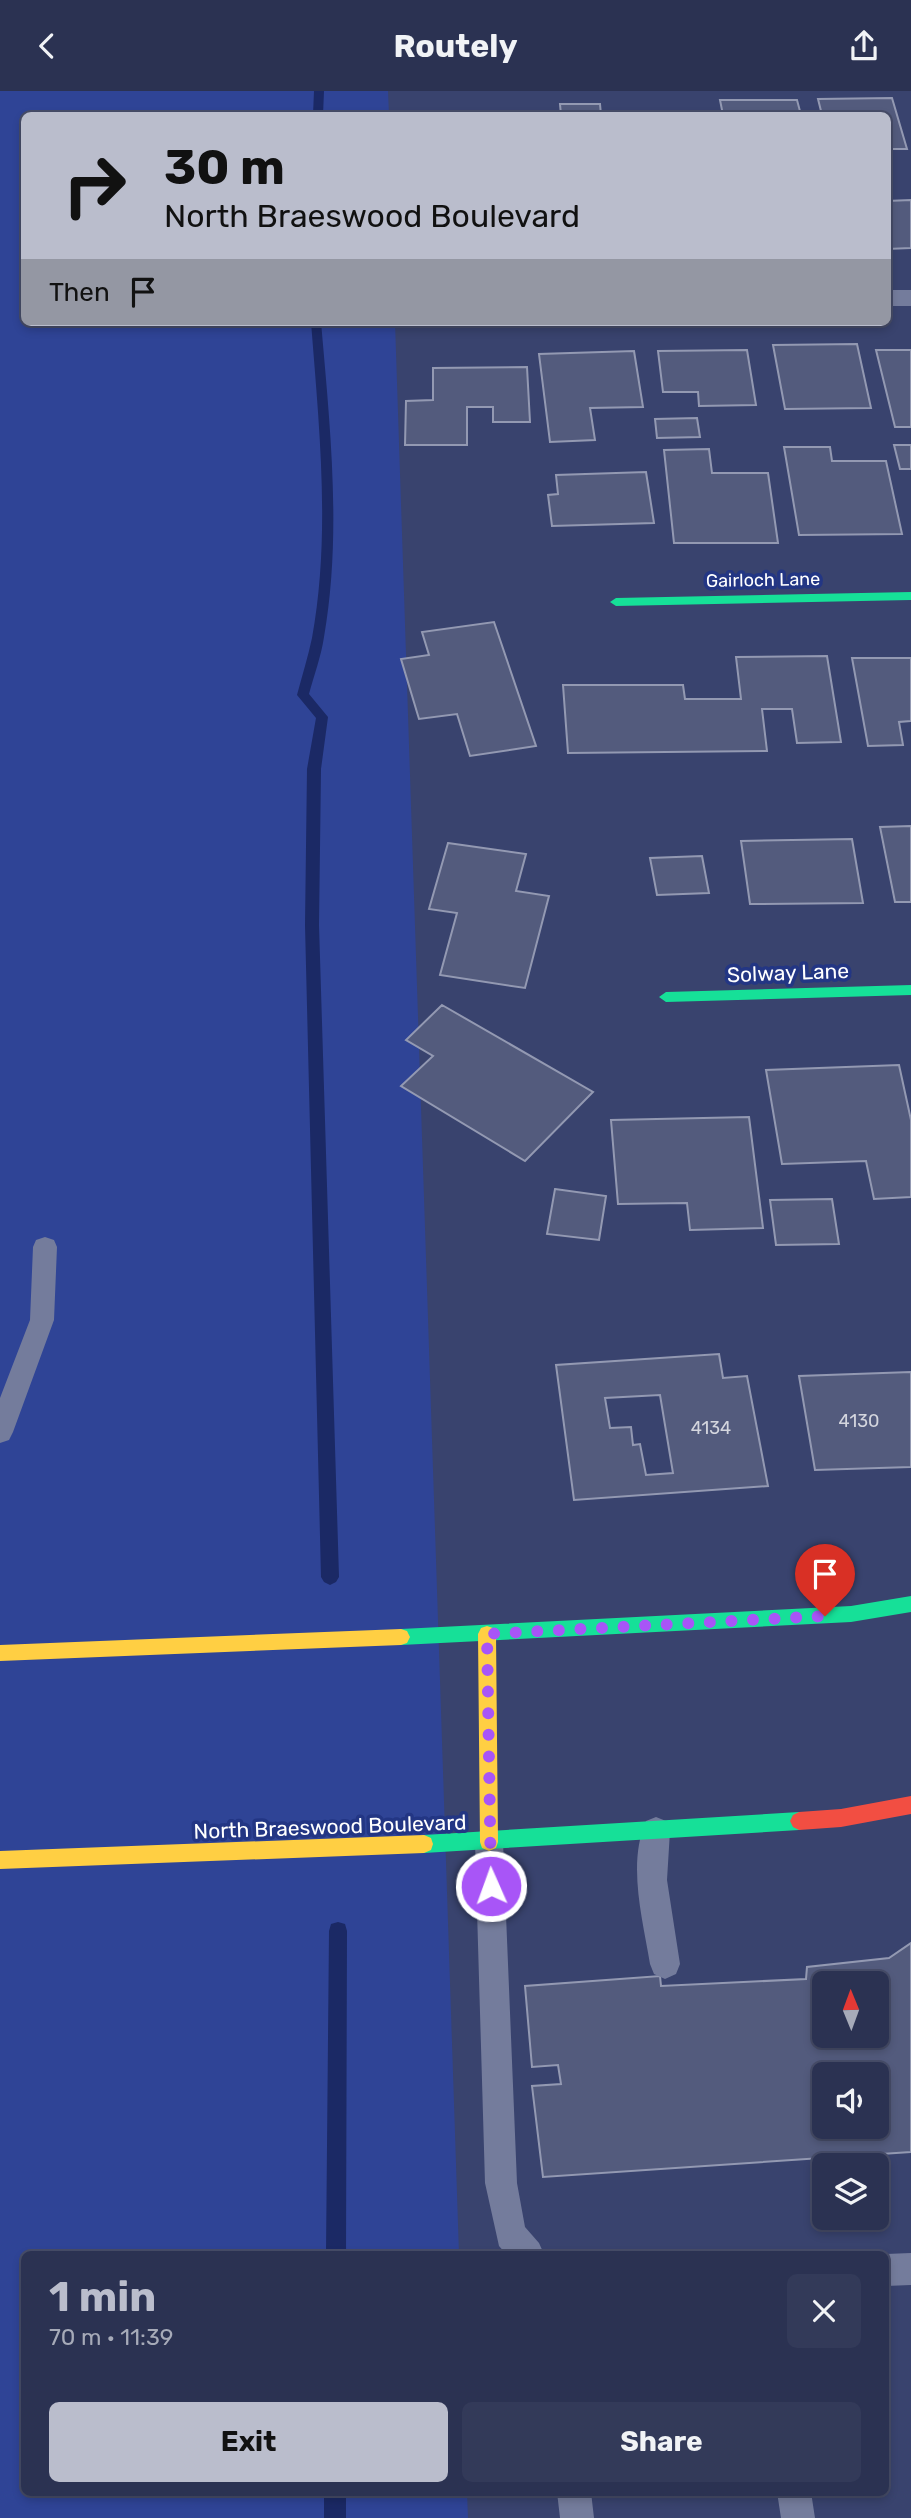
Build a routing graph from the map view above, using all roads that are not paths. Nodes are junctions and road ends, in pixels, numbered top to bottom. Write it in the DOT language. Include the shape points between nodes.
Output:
graph roads {
  1 [pos="891,298"];
  2 [pos="911,298"];
  3 [pos="911,596"];
  4 [pos="616,602"];
  5 [pos="911,990"];
  6 [pos="666,997"];
  7 [pos="45,1247"];
  8 [pos="0,1432"];
  9 [pos="911,1604"];
  10 [pos="487,1634"];
  11 [pos="0,1653"];
  12 [pos="911,1805"];
  13 [pos="656,1831"];
  14 [pos="489,1842"];
  15 [pos="0,1860"];
  16 [pos="665,1964"];
  17 [pos="525,2251"];
  18 [pos="911,2269"];
  19 [pos="889,2270"];
  20 [pos="574,2496"];
  21 [pos="795,2496"];
  22 [pos="577,2518"];
  23 [pos="798,2518"];
  1 -- 2 [label="street"];
  3 -- 4 [label="main road, Gairloch Lane"];
  5 -- 6 [label="main road, Solway Lane"];
  7 -- 8 [label="lane" via="42,1320"];
  9 -- 10 [label="main road" via="851,1614"];
  10 -- 11 [label="main road"];
  10 -- 14 [label="main road"];
  12 -- 13 [label="main road, North Braeswood Boulevard" via="841,1818"];
  13 -- 14 [label="main road, North Braeswood Boulevard"];
  13 -- 16 [label="lane" via="652,1880"];
  14 -- 15 [label="main road, North Braeswood Boulevard"];
  14 -- 17 [label="lane" via="501,2183 510,2235"];
  18 -- 19 [label="lane"];
  20 -- 22 [label="lane"];
  21 -- 23 [label="lane"];
}
